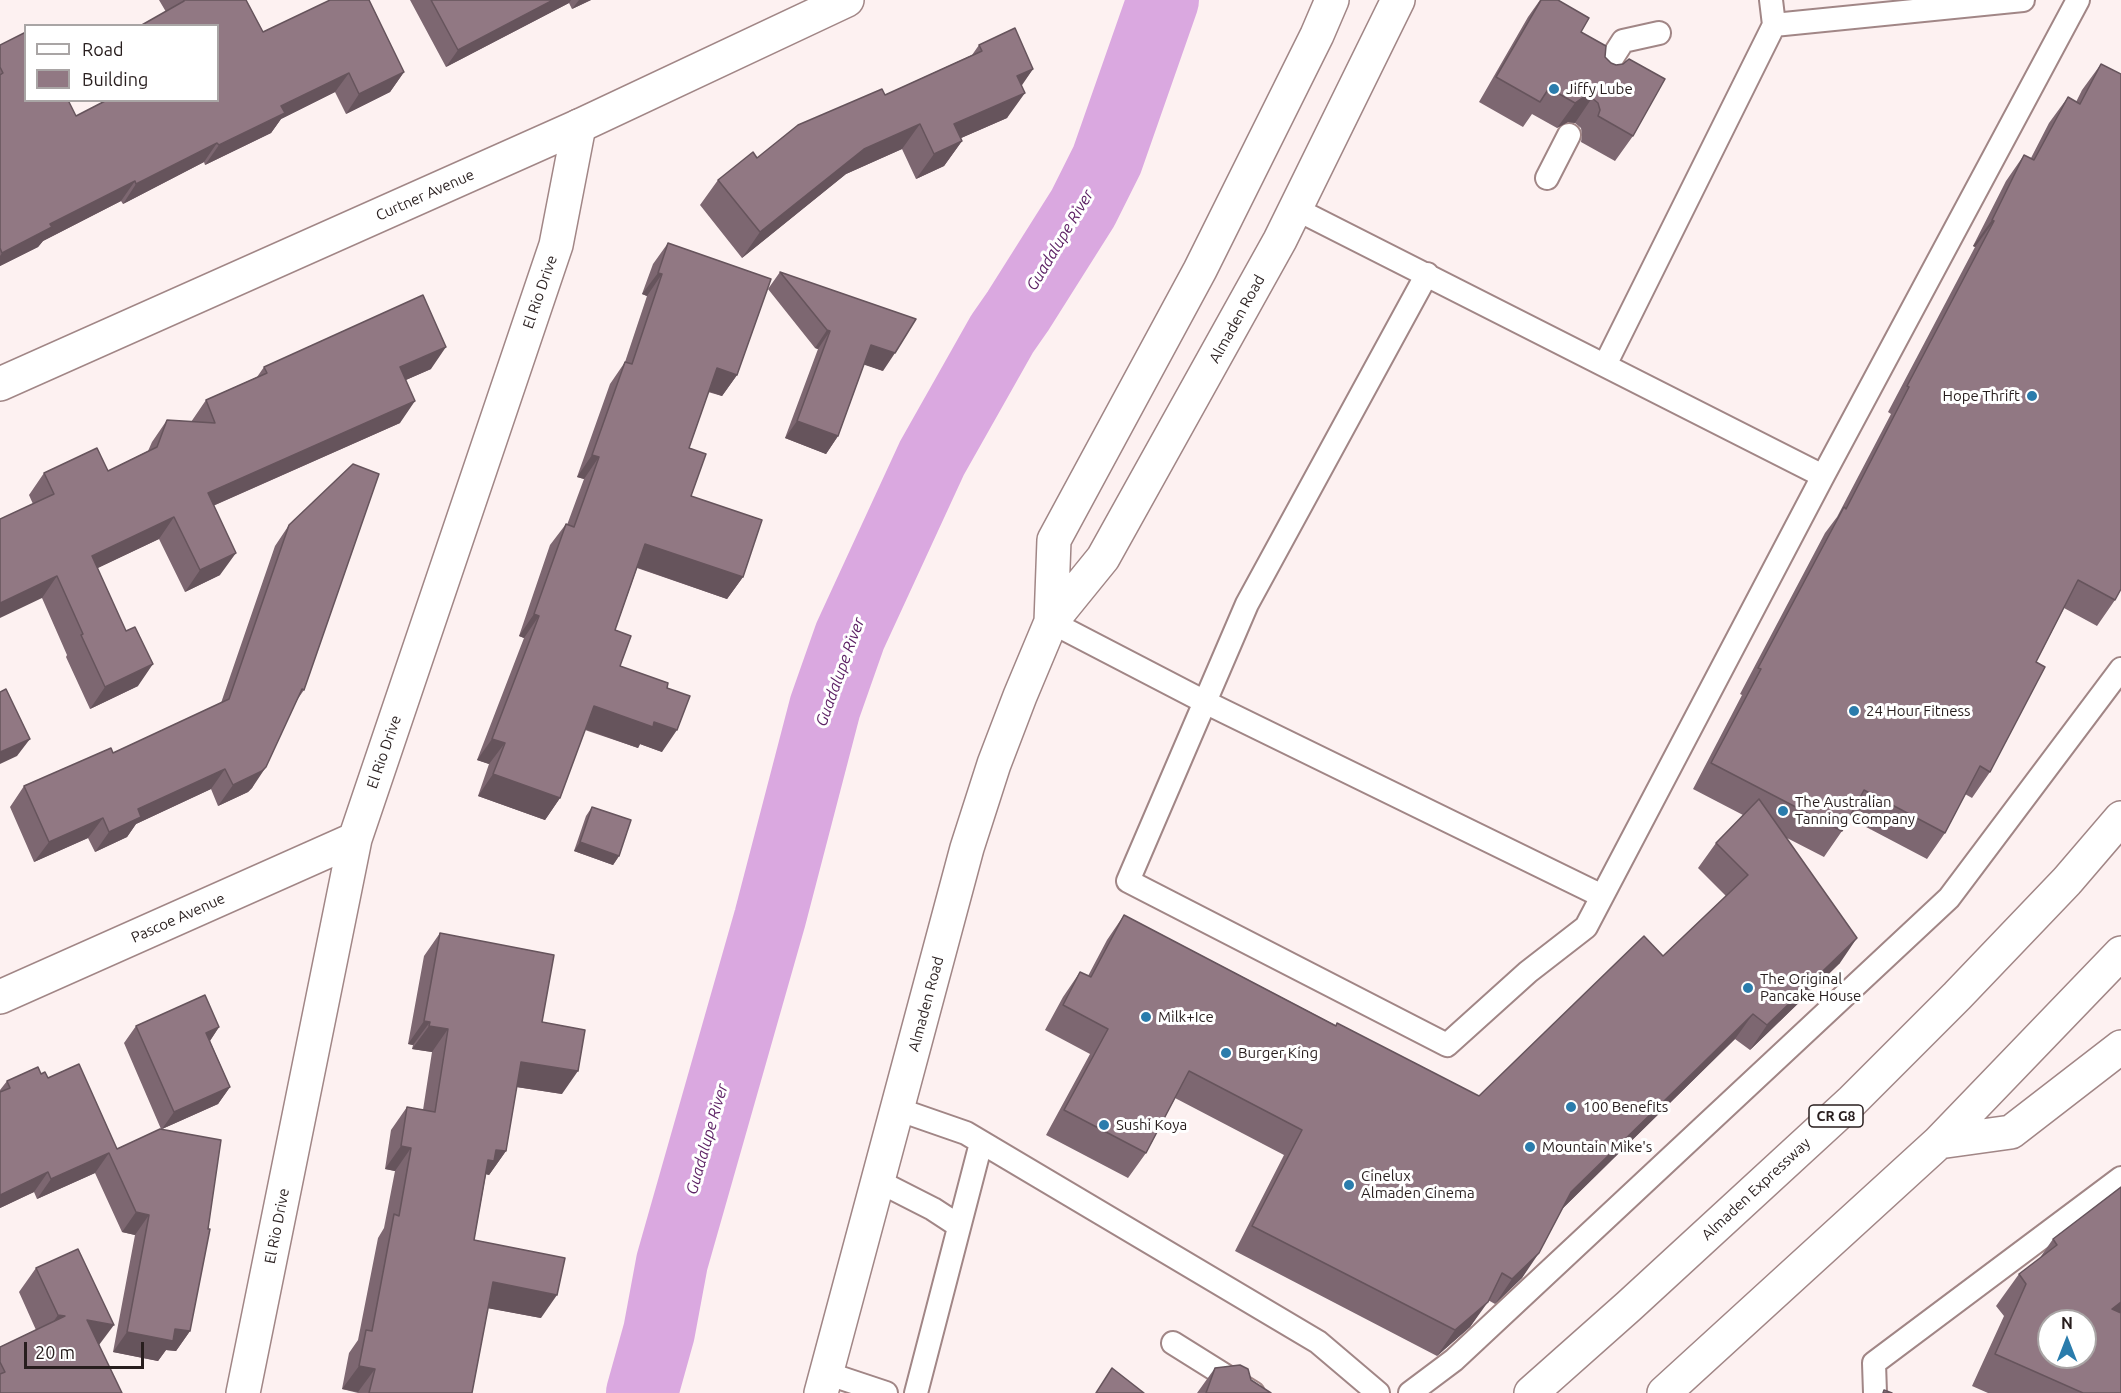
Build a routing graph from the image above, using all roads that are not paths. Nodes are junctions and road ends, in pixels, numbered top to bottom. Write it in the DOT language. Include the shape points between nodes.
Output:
graph roads {
  1 [pos="847,0"];
  2 [pos="1332,0"];
  3 [pos="1398,0"];
  4 [pos="1771,0"];
  5 [pos="2023,0"];
  6 [pos="2078,0"];
  7 [pos="1774,26"];
  8 [pos="1659,33"];
  9 [pos="1600,77"];
  10 [pos="579,126"];
  11 [pos="1569,135"];
  12 [pos="1547,178"];
  13 [pos="1296,209"];
  14 [pos="1427,274"];
  15 [pos="1605,365"];
  16 [pos="0,384"];
  17 [pos="1823,476"];
  18 [pos="1051,622"];
  19 [pos="2121,669"];
  20 [pos="1205,702"];
  21 [pos="2121,818"];
  22 [pos="355,839"];
  23 [pos="1602,896"];
  24 [pos="2121,954"];
  25 [pos="0,998"];
  26 [pos="2121,1047"];
  27 [pos="897,1109"];
  28 [pos="1939,1142"];
  29 [pos="981,1143"];
  30 [pos="2121,1178"];
  31 [pos="878,1181"];
  32 [pos="959,1226"];
  33 [pos="1173,1343"];
  34 [pos="824,1383"];
  35 [pos="243,1393"];
  36 [pos="886,1393"];
  37 [pos="916,1393"];
  38 [pos="1253,1393"];
  39 [pos="1378,1393"];
  40 [pos="1410,1393"];
  41 [pos="1531,1393"];
  42 [pos="1664,1393"];
  43 [pos="1875,1393"];
  1 -- 10 [label="street, Curtner Avenue"];
  2 -- 18 [label="street, Almaden Road" via="1200,270 1054,540"];
  3 -- 13 [label="street, Almaden Road"];
  4 -- 7 [label="lane"];
  5 -- 7 [label="lane"];
  6 -- 17 [label="lane"];
  7 -- 15 [label="lane"];
  8 -- 9 [label="lane" via="1623,41"];
  10 -- 16 [label="street, Curtner Avenue"];
  10 -- 22 [label="street, El Rio Drive" via="556,245"];
  11 -- 12 [label="lane"];
  13 -- 14 [label="lane"];
  13 -- 18 [label="street, Almaden Road" via="1103,558"];
  14 -- 15 [label="lane"];
  14 -- 20 [label="lane" via="1247,604"];
  15 -- 17 [label="lane"];
  17 -- 23 [label="lane"];
  18 -- 20 [label="lane"];
  18 -- 27 [label="street, Almaden Road" via="994,764 967,848"];
  19 -- 40 [label="lane" via="1949,898 1454,1360"];
  20 -- 23 [label="lane"];
  20 -- 23 [label="lane" via="1128,881 1447,1046 1528,972 1586,927"];
  21 -- 41 [label="street, Almaden Expressway / CR G8" via="2051,897 1852,1101"];
  22 -- 25 [label="street, Pascoe Avenue"];
  22 -- 35 [label="street, El Rio Drive"];
  24 -- 28 [label="street"];
  26 -- 28 [label="street" via="2011,1132"];
  27 -- 29 [label="lane" via="966,1133"];
  27 -- 31 [label="street, Almaden Road"];
  28 -- 42 [label="street"];
  29 -- 32 [label="lane"];
  29 -- 39 [label="lane" via="1318,1342"];
  30 -- 43 [label="lane" via="1874,1363"];
  31 -- 32 [label="lane"];
  31 -- 34 [label="street, Almaden Road"];
  32 -- 37 [label="lane"];
  33 -- 38 [label="lane"];
  34 -- 36 [label="lane"];
}
